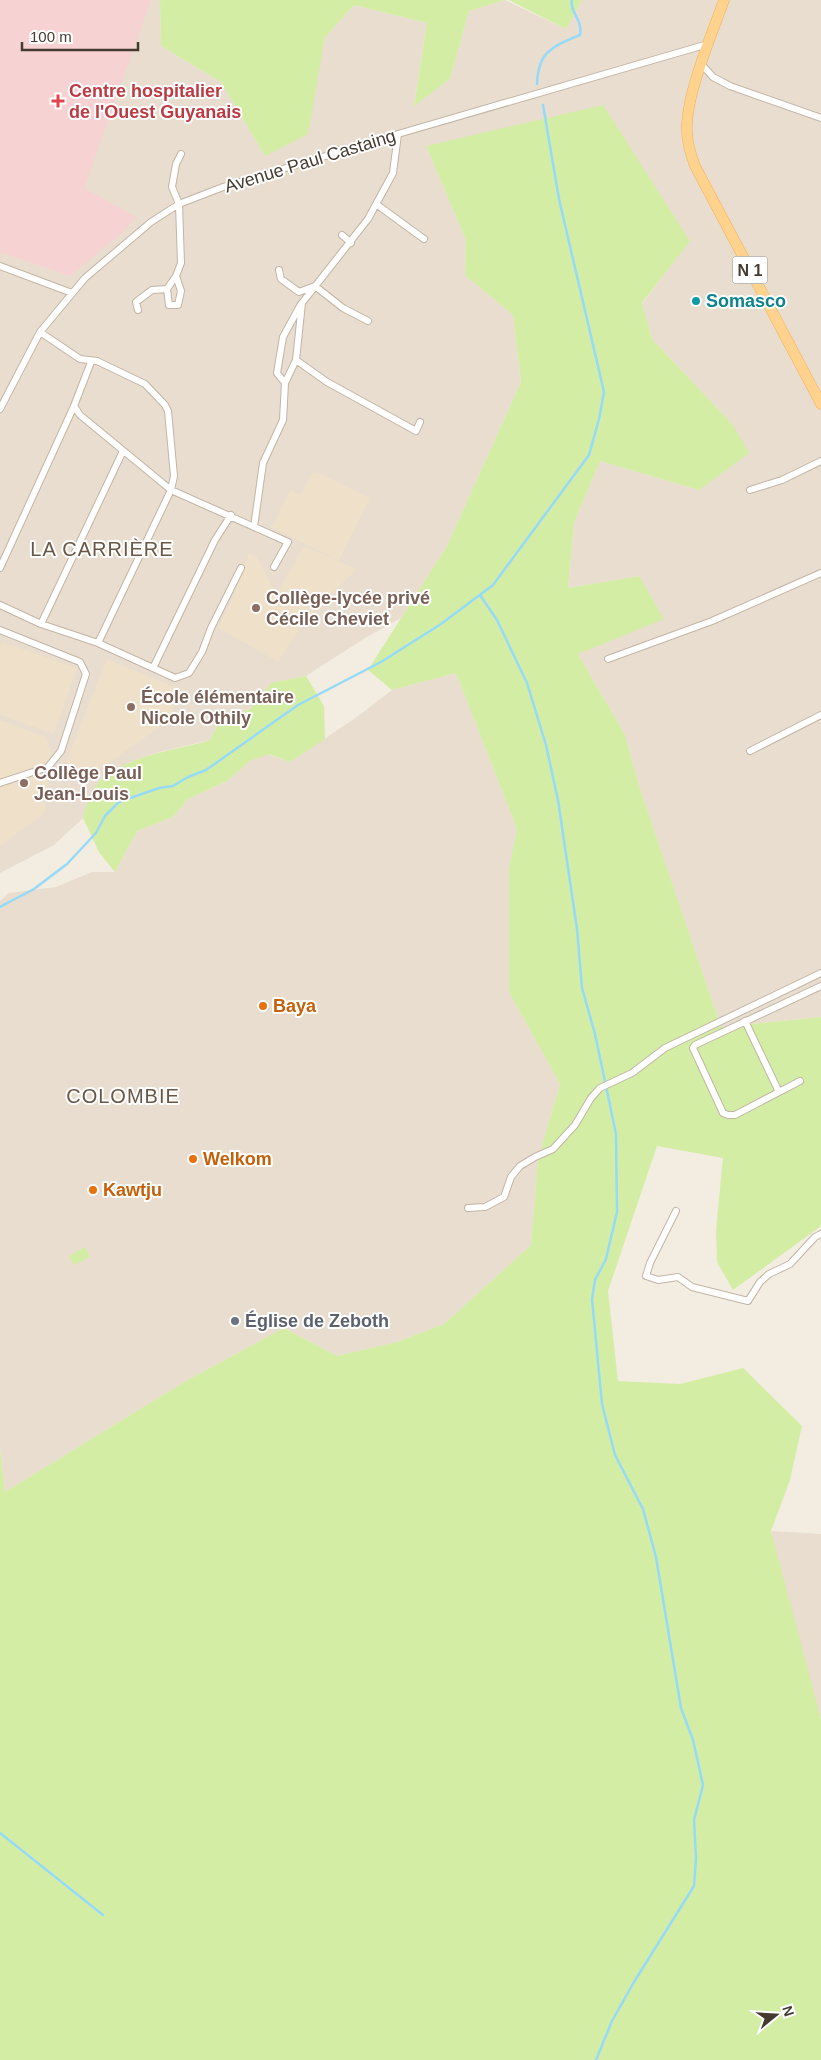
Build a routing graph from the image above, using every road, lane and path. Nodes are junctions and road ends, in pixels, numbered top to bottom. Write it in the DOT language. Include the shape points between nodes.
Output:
graph roads {
  1 [pos="724,0"];
  2 [pos="708,44"];
  3 [pos="702,65"];
  4 [pos="821,118"];
  5 [pos="398,134"];
  6 [pos="181,154"];
  7 [pos="179,204"];
  8 [pos="376,204"];
  9 [pos="342,235"];
  10 [pos="424,239"];
  11 [pos="351,243"];
  12 [pos="0,266"];
  13 [pos="279,270"];
  14 [pos="176,276"];
  15 [pos="315,286"];
  16 [pos="167,289"];
  17 [pos="72,293"];
  18 [pos="302,303"];
  19 [pos="138,310"];
  20 [pos="368,321"];
  21 [pos="40,332"];
  22 [pos="296,360"];
  23 [pos="91,362"];
  24 [pos="286,383"];
  25 [pos="821,404"];
  26 [pos="74,406"];
  27 [pos="0,409"];
  28 [pos="420,422"];
  29 [pos="123,451"];
  30 [pos="821,461"];
  31 [pos="171,490"];
  32 [pos="750,490"];
  33 [pos="231,515"];
  34 [pos="254,527"];
  35 [pos="274,567"];
  36 [pos="0,568"];
  37 [pos="241,568"];
  38 [pos="821,573"];
  39 [pos="0,605"];
  40 [pos="41,624"];
  41 [pos="0,630"];
  42 [pos="98,643"];
  43 [pos="608,659"];
  44 [pos="153,668"];
  45 [pos="821,715"];
  46 [pos="750,751"];
  47 [pos="0,784"];
  48 [pos="821,973"];
  49 [pos="821,986"];
  50 [pos="744,1021"];
  51 [pos="800,1081"];
  52 [pos="779,1092"];
  53 [pos="468,1208"];
  54 [pos="676,1211"];
  55 [pos="821,1234"];
  1 -- 2 [label="main road, N 1"];
  2 -- 3 [label="main road, N 1"];
  2 -- 5 [label="street, Avenue Paul Castaing"];
  3 -- 4 [label="street" via="713,77 730,86"];
  3 -- 25 [label="main road, N 1" via="688,116 691,156"];
  5 -- 7 [label="street, Avenue Paul Castaing" via="222,187"];
  5 -- 8 [label="street" via="393,173"];
  6 -- 7 [label="street" via="172,187"];
  7 -- 14 [label="street" via="181,262"];
  7 -- 17 [label="street, Avenue Paul Castaing" via="122,246"];
  8 -- 10 [label="street"];
  8 -- 11 [label="street"];
  9 -- 11 [label="street"];
  11 -- 15 [label="street"];
  12 -- 17 [label="street"];
  13 -- 15 [label="street" via="281,279 299,292"];
  14 -- 16 [label="street"];
  14 -- 16 [label="street" via="180,291 178,305 169,305"];
  15 -- 18 [label="street"];
  15 -- 20 [label="street" via="343,308"];
  16 -- 19 [label="street" via="152,290 136,302"];
  17 -- 21 [label="street, Avenue Paul Castaing"];
  18 -- 22 [label="street"];
  18 -- 24 [label="street" via="283,337 277,373"];
  21 -- 23 [label="street" via="80,359"];
  21 -- 27 [label="street, Avenue Paul Castaing"];
  22 -- 24 [label="street"];
  22 -- 28 [label="street" via="327,382 416,431"];
  23 -- 26 [label="street"];
  23 -- 31 [label="street" via="140,381 165,404 174,476"];
  24 -- 34 [label="street" via="284,415 264,463"];
  26 -- 29 [label="street" via="83,418"];
  26 -- 36 [label="street"];
  29 -- 31 [label="street"];
  29 -- 40 [label="street"];
  30 -- 32 [label="street" via="782,480"];
  31 -- 33 [label="street"];
  31 -- 42 [label="street"];
  33 -- 34 [label="street"];
  33 -- 44 [label="street" via="215,540"];
  34 -- 35 [label="street" via="288,542"];
  37 -- 44 [label="street" via="190,673 175,678"];
  38 -- 43 [label="street" via="712,621"];
  39 -- 40 [label="street"];
  40 -- 42 [label="street"];
  41 -- 47 [label="street" via="80,662 86,674 61,750 48,768"];
  42 -- 44 [label="street"];
  45 -- 46 [label="street"];
  48 -- 53 [label="street" via="665,1048 632,1073 600,1088 576,1125 553,1149 520,1166 511,1177 504,1197 485,1207"];
  49 -- 50 [label="street"];
  50 -- 52 [label="street"];
  50 -- 52 [label="street" via="693,1048 723,1113 735,1115"];
  51 -- 52 [label="street"];
  54 -- 55 [label="street" via="646,1276 658,1280 678,1277 692,1287 748,1302 760,1282 790,1264"];
}
